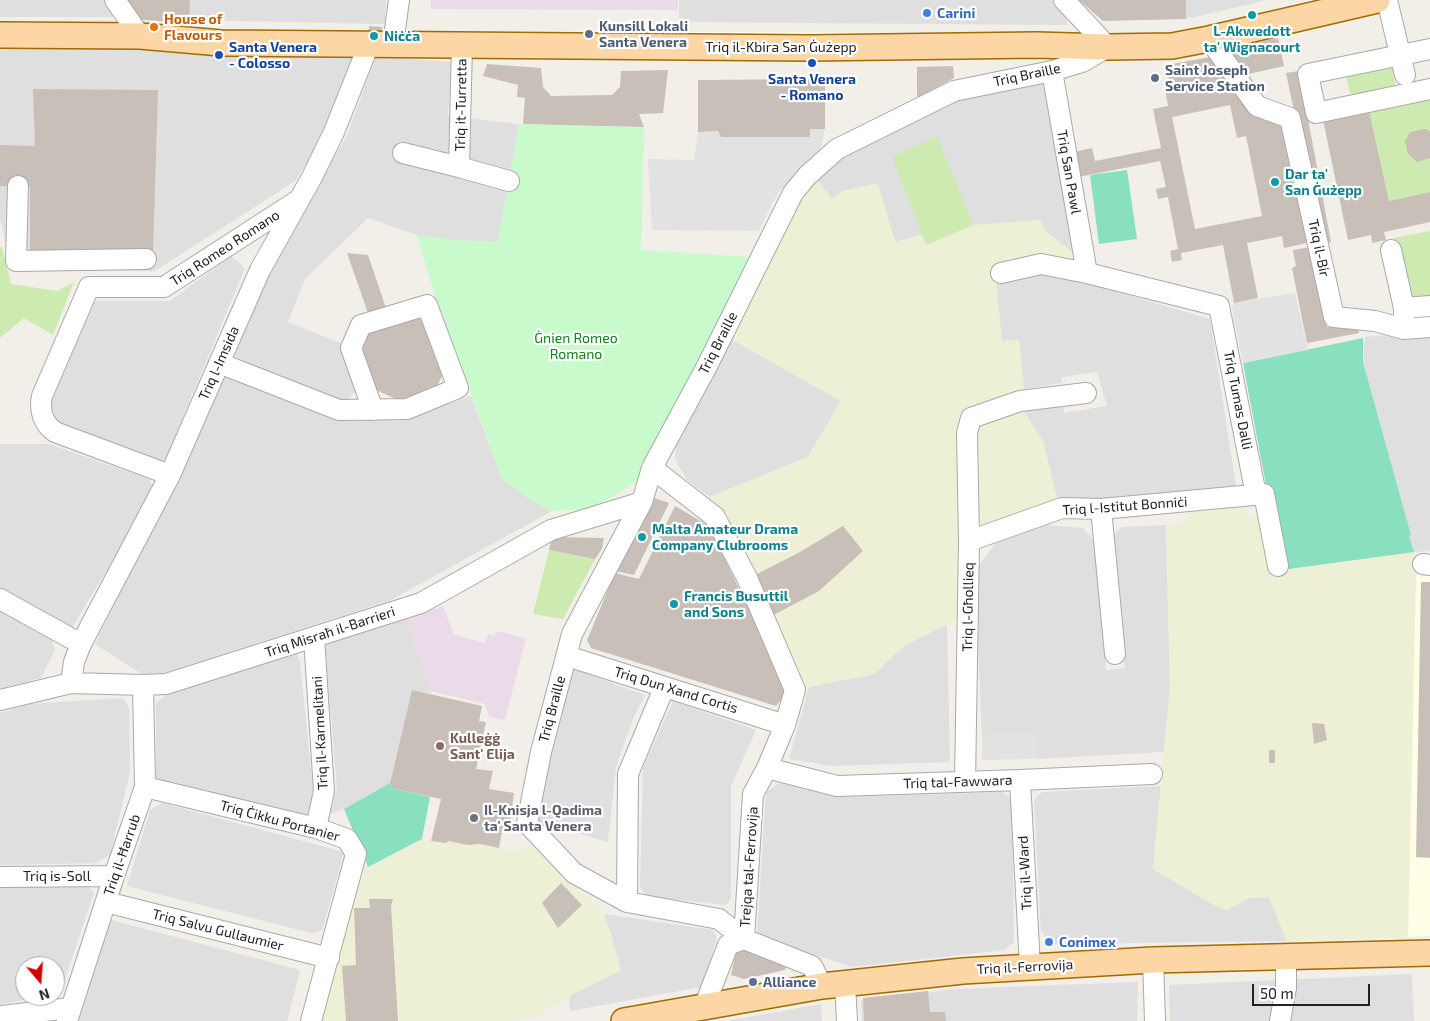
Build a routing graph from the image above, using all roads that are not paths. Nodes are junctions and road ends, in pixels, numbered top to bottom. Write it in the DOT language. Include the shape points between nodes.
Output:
graph roads {
  1 [pos="115,0"];
  2 [pos="399,0"];
  3 [pos="1064,0"];
  4 [pos="1377,0"];
  5 [pos="1387,0"];
  6 [pos="0,35"];
  7 [pos="140,36"];
  8 [pos="1209,39"];
  9 [pos="381,44"];
  10 [pos="462,45"];
  11 [pos="1108,48"];
  12 [pos="1430,49"];
  13 [pos="1400,55"];
  14 [pos="1052,71"];
  15 [pos="1415,87"];
  16 [pos="404,153"];
  17 [pos="459,167"];
  18 [pos="510,182"];
  19 [pos="18,186"];
  20 [pos="299,200"];
  21 [pos="1391,250"];
  22 [pos="146,260"];
  23 [pos="1001,273"];
  24 [pos="1087,273"];
  25 [pos="1430,306"];
  26 [pos="1404,308"];
  27 [pos="1430,327"];
  28 [pos="1404,329"];
  29 [pos="219,363"];
  30 [pos="1086,393"];
  31 [pos="373,410"];
  32 [pos="652,468"];
  33 [pos="170,475"];
  34 [pos="1256,495"];
  35 [pos="642,502"];
  36 [pos="1100,509"];
  37 [pos="970,541"];
  38 [pos="1278,566"];
  39 [pos="0,599"];
  40 [pos="314,637"];
  41 [pos="81,644"];
  42 [pos="1115,654"];
  43 [pos="567,656"];
  44 [pos="71,683"];
  45 [pos="143,685"];
  46 [pos="664,688"];
  47 [pos="0,700"];
  48 [pos="785,725"];
  49 [pos="767,768"];
  50 [pos="1152,774"];
  51 [pos="1020,780"];
  52 [pos="965,782"];
  53 [pos="145,787"];
  54 [pos="316,828"];
  55 [pos="114,876"];
  56 [pos="0,877"];
  57 [pos="106,902"];
  58 [pos="627,902"];
  59 [pos="744,939"];
  60 [pos="1430,953"];
  61 [pos="1286,956"];
  62 [pos="329,958"];
  63 [pos="1153,960"];
  64 [pos="1030,966"];
  65 [pos="833,985"];
  66 [pos="704,1007"];
  67 [pos="69,1014"];
  68 [pos="0,1016"];
  69 [pos="43,1016"];
  70 [pos="311,1021"];
  71 [pos="624,1021"];
  72 [pos="846,1021"];
  73 [pos="1155,1021"];
  74 [pos="1280,1021"];
  1 -- 7 [label="street"];
  2 -- 9 [label="street, Triq l-Imsida"];
  3 -- 11 [label="street"];
  4 -- 8 [label="main road, Triq il-Kbira San Ġużepp"];
  5 -- 13 [label="street"];
  6 -- 7 [label="main road, Triq il-Kbira San Ġużepp"];
  7 -- 9 [label="main road, Triq il-Kbira San Ġużepp" via="221,43"];
  8 -- 11 [label="main road, Triq il-Kbira San Ġużepp" via="1172,46"];
  8 -- 28 [label="street, Triq il-Bir" via="1257,106 1290,118 1334,317 1375,321"];
  9 -- 10 [label="main road, Triq il-Kbira San Ġużepp"];
  9 -- 20 [label="street, Triq l-Imsida"];
  10 -- 11 [label="main road, Triq il-Kbira San Ġużepp" via="810,48 1036,45"];
  10 -- 17 [label="street, Triq it-Turretta"];
  11 -- 14 [label="street, Triq Braille" via="1082,62"];
  12 -- 13 [label="street"];
  13 -- 15 [label="street"];
  13 -- 15 [label="street" via="1308,74 1316,112"];
  14 -- 24 [label="street, Triq San Pawl"];
  14 -- 32 [label="street, Triq Braille" via="954,90 837,149 803,174"];
  16 -- 17 [label="street, Triq it-Turretta"];
  17 -- 18 [label="street"];
  19 -- 22 [label="street" via="16,261"];
  20 -- 29 [label="street, Triq l-Imsida" via="260,270"];
  20 -- 33 [label="street, Triq Romeo Romano" via="164,287 88,287 42,396 40,407 45,422 55,432"];
  21 -- 26 [label="street"];
  23 -- 24 [label="street" via="1041,264"];
  24 -- 34 [label="street, Triq Tumas Dalli" via="1224,308"];
  25 -- 26 [label="street"];
  26 -- 28 [label="street"];
  27 -- 28 [label="street"];
  29 -- 31 [label="street" via="339,410"];
  29 -- 33 [label="street, Triq l-Imsida"];
  30 -- 37 [label="street, Triq l-Għollieq" via="1020,401 971,418 967,432"];
  31 -- 31 [label="street" via="351,348 361,325 427,305 458,388 407,409"];
  32 -- 35 [label="street, Triq Braille"];
  32 -- 48 [label="street, Trejqa tal-Ferrovija" via="715,517 747,578 795,690"];
  33 -- 41 [label="street, Triq l-Imsida"];
  34 -- 36 [label="street, Triq l-Istitut Bonniċi"];
  34 -- 38 [label="street" via="1264,494 1268,504"];
  35 -- 40 [label="street, Triq Misraħ il-Barrieri" via="552,530 420,603"];
  35 -- 43 [label="street, Triq Braille" via="572,634"];
  36 -- 37 [label="street, Triq l-Istitut Bonniċi" via="1062,508"];
  36 -- 42 [label="street"];
  37 -- 52 [label="street, Triq l-Għollieq"];
  39 -- 41 [label="street"];
  40 -- 45 [label="street, Triq Misraħ il-Barrieri" via="166,684"];
  40 -- 54 [label="street, Triq il-Karmelitani" via="324,791"];
  41 -- 44 [label="street, Triq l-Imsida"];
  43 -- 46 [label="street, Triq Dun Xand Cortis"];
  43 -- 58 [label="street, Triq Braille" via="541,752 527,823 574,873"];
  44 -- 45 [label="street, Triq Misraħ il-Barrieri"];
  44 -- 47 [label="street, Triq Misraħ il-Barrieri"];
  45 -- 53 [label="street, Triq il-Ħarrub"];
  46 -- 48 [label="street, Triq Dun Xand Cortis"];
  46 -- 58 [label="street" via="628,774"];
  48 -- 49 [label="street, Trejqa tal-Ferrovija"];
  49 -- 52 [label="street, Triq tal-Fawwara" via="837,786"];
  49 -- 59 [label="street, Trejqa tal-Ferrovija" via="753,794"];
  50 -- 51 [label="street, Triq tal-Fawwara"];
  51 -- 52 [label="street, Triq tal-Fawwara"];
  51 -- 64 [label="street, Triq il-Ward"];
  53 -- 54 [label="street, Triq Ċikku Portanier"];
  53 -- 55 [label="street, Triq il-Ħarrub"];
  54 -- 62 [label="street, Triq Ċikku Portanier" via="347,838 356,854"];
  55 -- 56 [label="street, Triq is-Soll"];
  55 -- 57 [label="street, Triq il-Ħarrub"];
  57 -- 62 [label="street, Triq Salvu Gullaumier"];
  57 -- 67 [label="street, Triq il-Ħarrub"];
  58 -- 59 [label="street" via="719,919"];
  59 -- 65 [label="street" via="812,966"];
  59 -- 66 [label="street, Trejqa tal-Ferrovija" via="728,945"];
  60 -- 61 [label="main road, Triq il-Ferrovija"];
  61 -- 63 [label="main road, Triq il-Ferrovija"];
  61 -- 74 [label="street" via="1286,988"];
  62 -- 70 [label="street, Triq Ċikku Portanier"];
  63 -- 64 [label="main road, Triq il-Ferrovija"];
  63 -- 73 [label="street"];
  64 -- 65 [label="main road, Triq il-Ferrovija"];
  65 -- 66 [label="main road, Triq il-Ferrovija"];
  65 -- 72 [label="street"];
  66 -- 71 [label="main road, Triq il-Ferrovija"];
  67 -- 69 [label="street"];
  68 -- 69 [label="street"];
}
